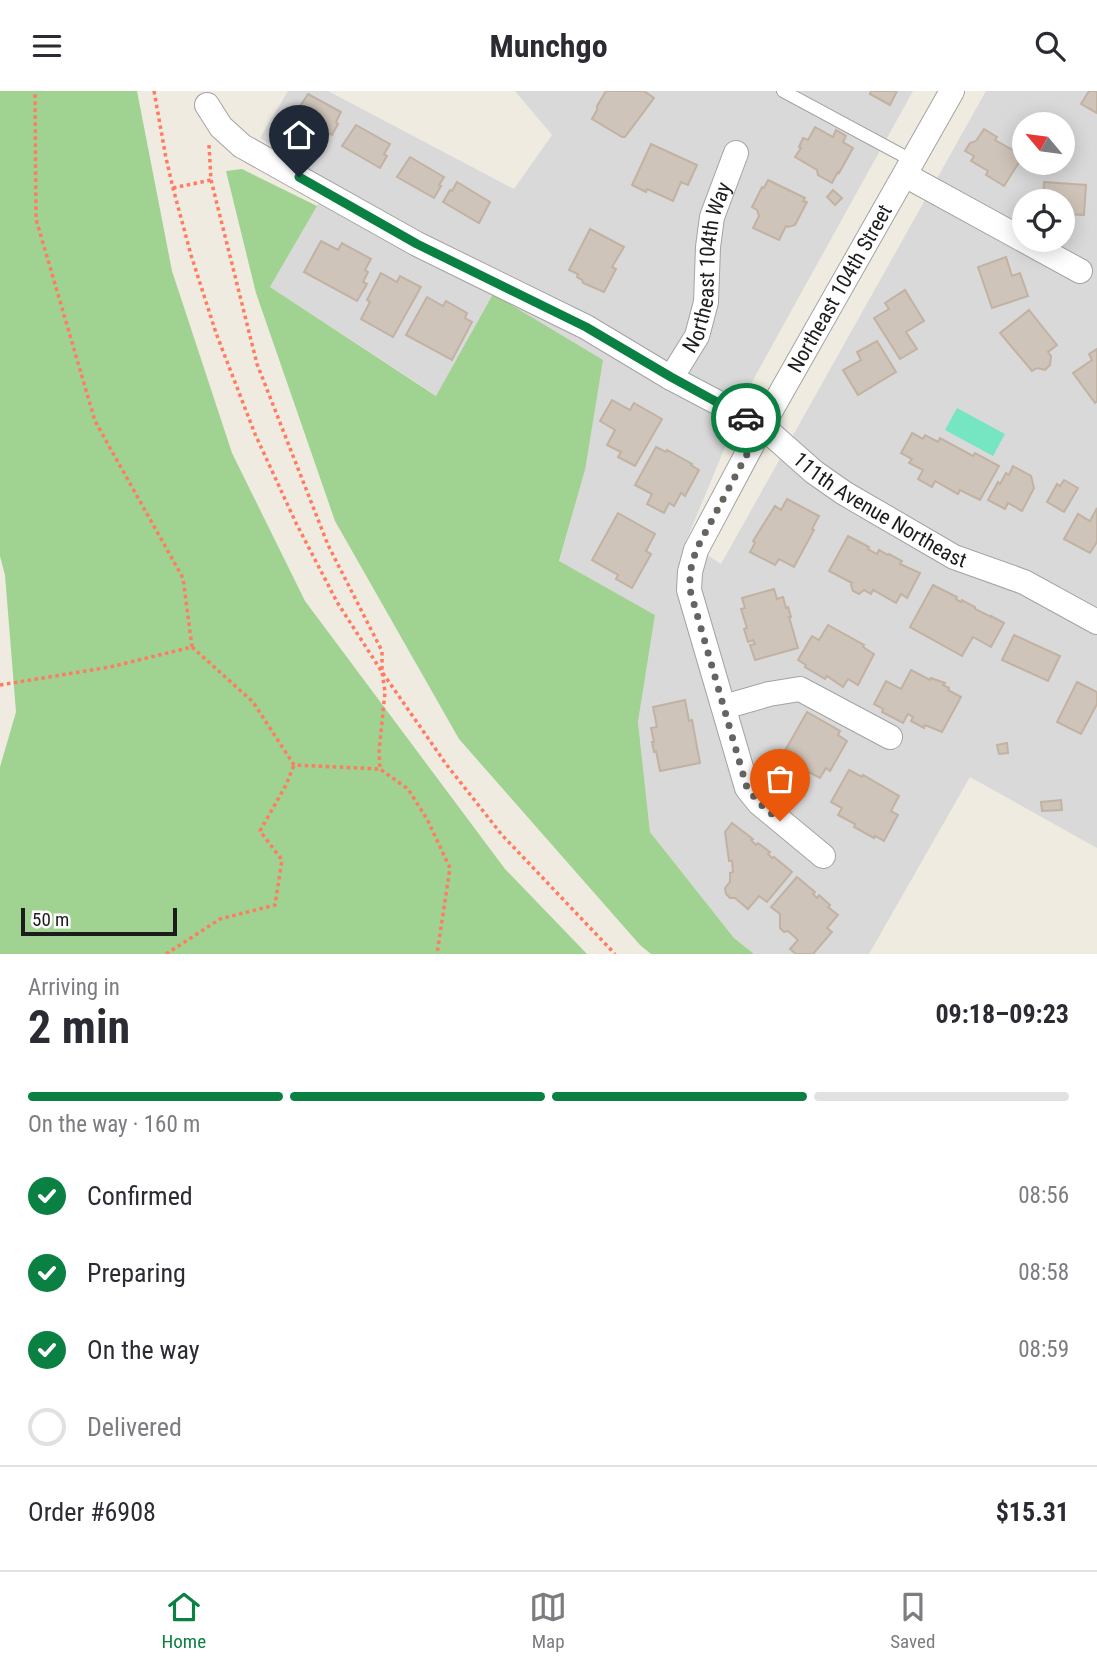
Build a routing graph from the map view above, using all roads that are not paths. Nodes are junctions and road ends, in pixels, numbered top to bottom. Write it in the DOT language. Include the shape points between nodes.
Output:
graph roads {
  1 [pos="783,91"];
  2 [pos="952,91"];
  3 [pos="207,105"];
  4 [pos="736,153"];
  5 [pos="909,168"];
  6 [pos="1080,271"];
  7 [pos="671,377"];
  8 [pos="762,426"];
  9 [pos="1097,622"];
  10 [pos="724,707"];
  11 [pos="890,737"];
  12 [pos="823,856"];
  1 -- 5 [label="lane"];
  2 -- 5 [label="street, Northeast 104th Street"];
  3 -- 7 [label="street, 111th Avenue Northeast" via="221,127 242,146 417,244 586,327"];
  4 -- 7 [label="street, Northeast 104th Way" via="712,217 706,302 697,335"];
  5 -- 6 [label="street"];
  5 -- 8 [label="street, Northeast 104th Street"];
  7 -- 8 [label="street, 111th Avenue Northeast"];
  8 -- 9 [label="street, 111th Avenue Northeast" via="844,493 943,551 1024,582"];
  8 -- 10 [label="street, Northeast 104th Street" via="696,550 690,572 690,590"];
  10 -- 11 [label="street" via="800,689"];
  10 -- 12 [label="street, Northeast 104th Street" via="747,788"];
}
